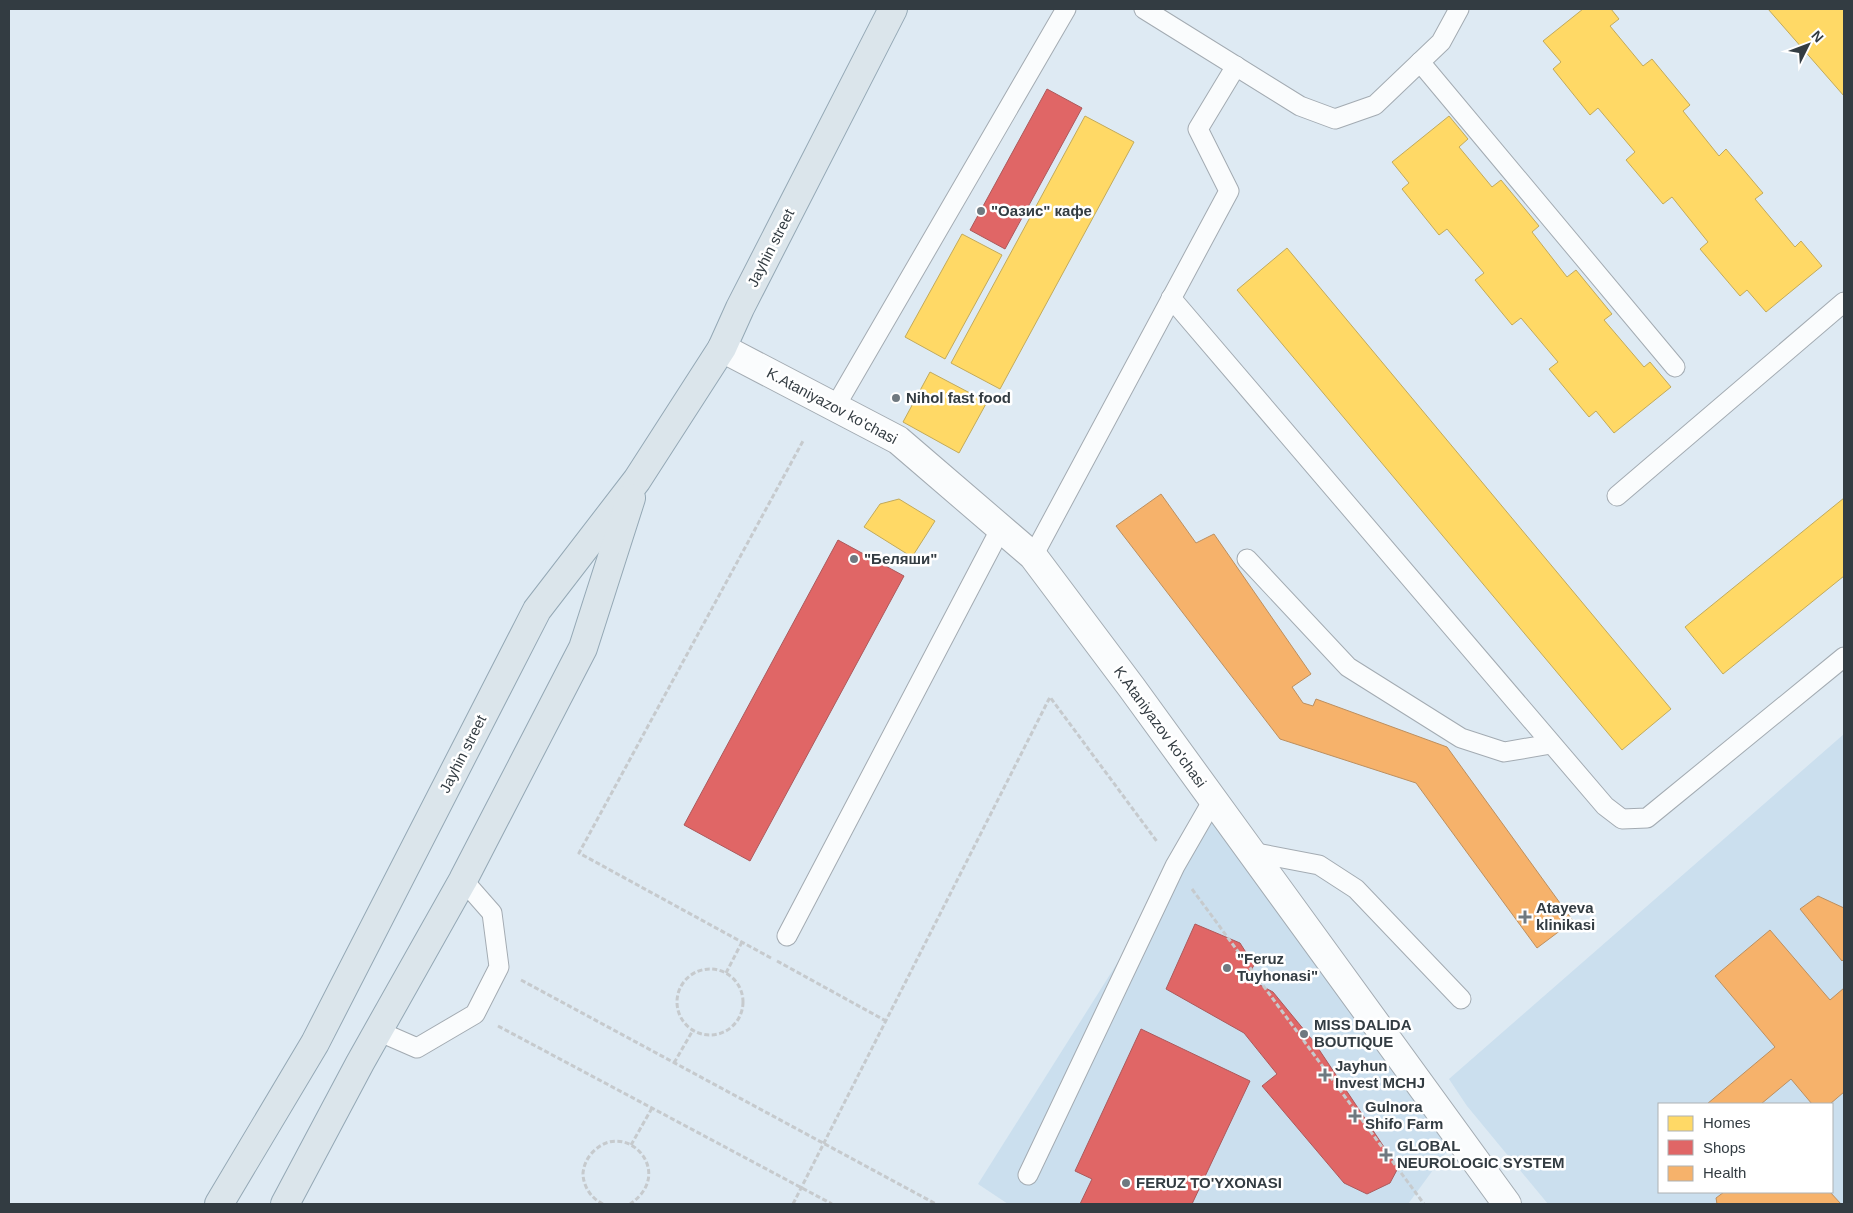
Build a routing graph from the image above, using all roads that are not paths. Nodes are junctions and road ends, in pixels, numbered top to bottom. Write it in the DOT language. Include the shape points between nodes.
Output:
graph roads {
  1 [pos="893,9"];
  2 [pos="1066,9"];
  3 [pos="1144,9"];
  4 [pos="1459,9"];
  5 [pos="1420,62"];
  6 [pos="1236,66"];
  7 [pos="1171,298"];
  8 [pos="1844,302"];
  9 [pos="722,348"];
  10 [pos="1675,367"];
  11 [pos="835,407"];
  12 [pos="637,480"];
  13 [pos="1617,496"];
  14 [pos="1001,528"];
  15 [pos="1033,556"];
  16 [pos="1247,559"];
  17 [pos="1844,657"];
  18 [pos="1551,744"];
  19 [pos="1213,800"];
  20 [pos="1251,852"];
  21 [pos="463,880"];
  22 [pos="787,936"];
  23 [pos="1461,999"];
  24 [pos="378,1031"];
  25 [pos="1028,1175"];
  26 [pos="220,1204"];
  27 [pos="285,1204"];
  28 [pos="1507,1204"];
  1 -- 9 [label="main road, Jayhin street"];
  2 -- 11 [label="lane"];
  3 -- 6 [label="lane"];
  4 -- 5 [label="lane" via="1441,42"];
  5 -- 6 [label="lane" via="1375,105 1335,119 1300,106"];
  5 -- 10 [label="lane"];
  6 -- 7 [label="lane" via="1198,129 1229,191"];
  7 -- 15 [label="lane"];
  7 -- 18 [label="lane"];
  8 -- 13 [label="lane"];
  9 -- 11 [label="street, K.Ataniyazov ko'chasi"];
  9 -- 12 [label="main road, Jayhin street"];
  11 -- 14 [label="street, K.Ataniyazov ko'chasi" via="898,440"];
  12 -- 21 [label="main road, Jayhin street" via="583,648"];
  12 -- 26 [label="main road, Jayhin street" via="537,610 315,1043"];
  14 -- 15 [label="street, K.Ataniyazov ko'chasi"];
  14 -- 22 [label="lane"];
  15 -- 19 [label="street, K.Ataniyazov ko'chasi"];
  16 -- 18 [label="lane" via="1348,667 1461,738 1504,752"];
  17 -- 18 [label="lane" via="1648,818 1622,819 1605,806"];
  19 -- 20 [label="street, K.Ataniyazov ko'chasi"];
  19 -- 25 [label="lane" via="1175,866"];
  20 -- 23 [label="lane" via="1319,866 1356,889"];
  20 -- 28 [label="street, K.Ataniyazov ko'chasi"];
  21 -- 24 [label="main road, Jayhin street"];
  21 -- 24 [label="lane" via="492,914 499,967 475,1014 417,1048"];
  24 -- 27 [label="main road, Jayhin street"];
}
